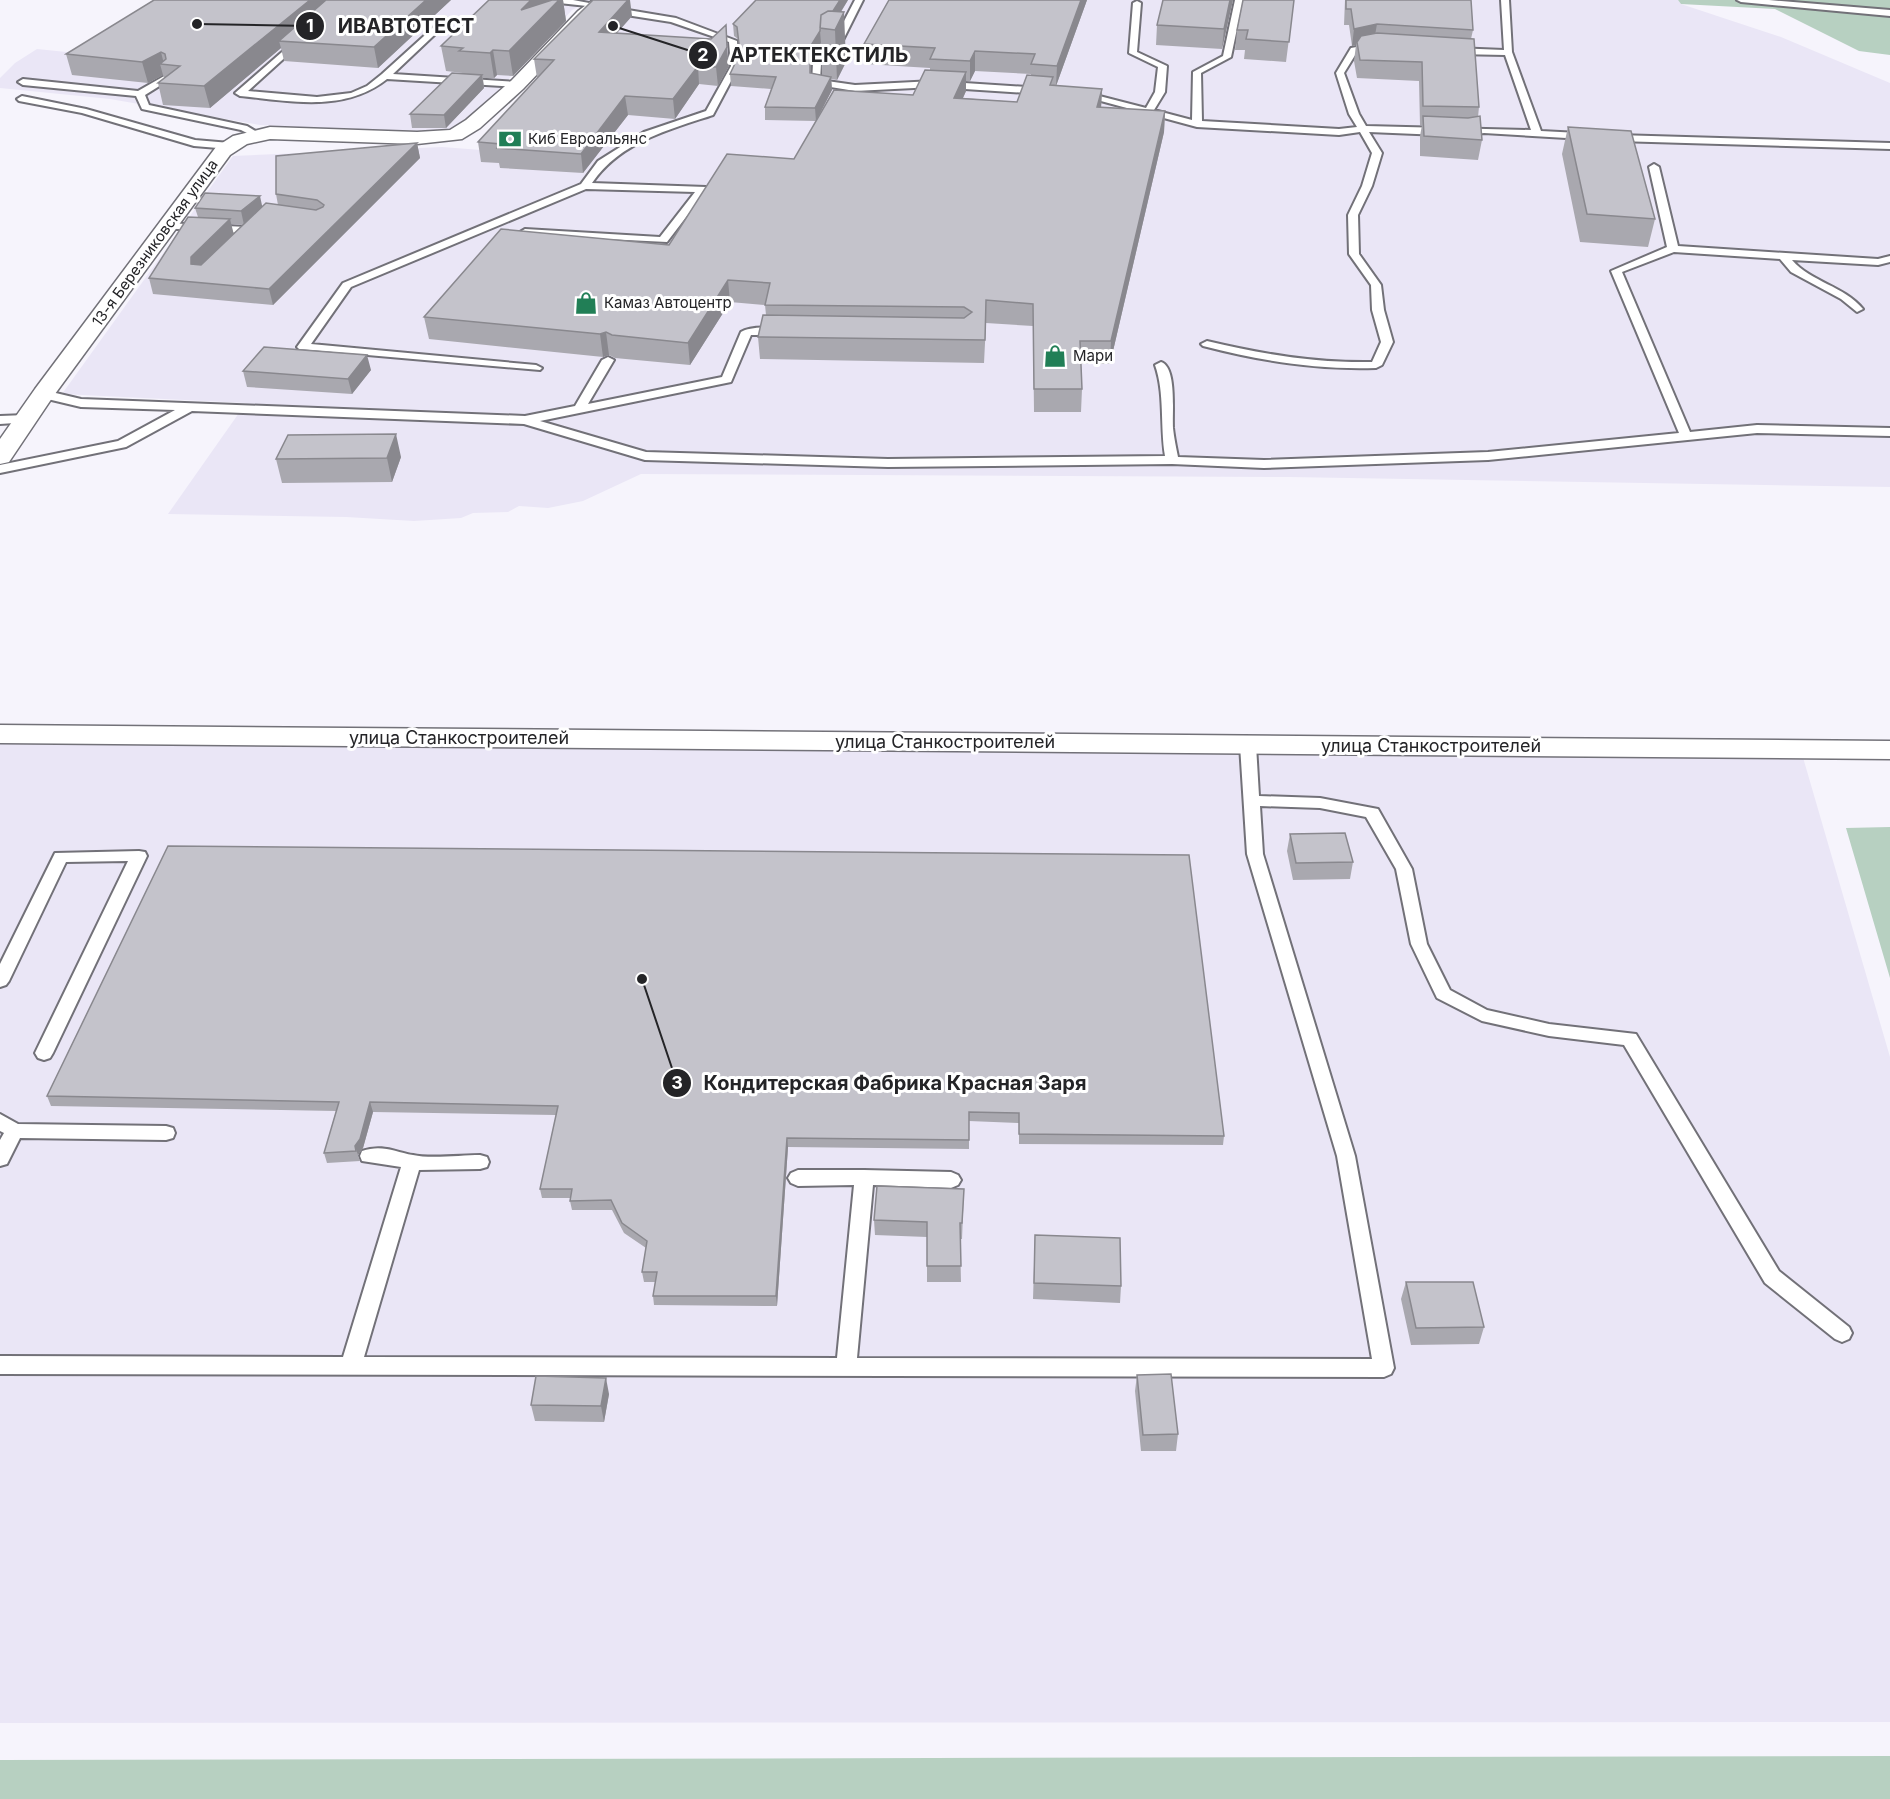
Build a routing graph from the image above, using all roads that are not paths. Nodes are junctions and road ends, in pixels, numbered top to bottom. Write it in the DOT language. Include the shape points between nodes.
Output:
graph roads {
  1 [pos="550,0"];
  2 [pos="860,0"];
  3 [pos="1239,0"];
  4 [pos="1505,0"];
  5 [pos="1741,0"];
  6 [pos="1137,3"];
  7 [pos="597,4"];
  8 [pos="1890,13"];
  9 [pos="445,21"];
  10 [pos="306,34"];
  11 [pos="1385,47"];
  12 [pos="1440,50"];
  13 [pos="1508,52"];
  14 [pos="385,76"];
  15 [pos="166,78"];
  16 [pos="23,82"];
  17 [pos="517,85"];
  18 [pos="1053,92"];
  19 [pos="1065,93"];
  20 [pos="140,94"];
  21 [pos="22,99"];
  22 [pos="1148,112"];
  23 [pos="1197,124"];
  24 [pos="1362,129"];
  25 [pos="1537,134"];
  26 [pos="257,135"];
  27 [pos="230,146"];
  28 [pos="1890,146"];
  29 [pos="1654,167"];
  30 [pos="585,186"];
  31 [pos="166,226"];
  32 [pos="482,230"];
  33 [pos="232,246"];
  34 [pos="1673,249"];
  35 [pos="1784,256"];
  36 [pos="1890,260"];
  37 [pos="1878,262"];
  38 [pos="1890,271"];
  39 [pos="1857,309"];
  40 [pos="793,333"];
  41 [pos="1207,344"];
  42 [pos="608,360"];
  43 [pos="1161,365"];
  44 [pos="536,368"];
  45 [pos="43,394"];
  46 [pos="191,407"];
  47 [pos="579,409"];
  48 [pos="26,419"];
  49 [pos="0,420"];
  50 [pos="525,420"];
  51 [pos="1890,432"];
  52 [pos="1686,436"];
  53 [pos="0,457"];
  54 [pos="1172,460"];
  55 [pos="0,469"];
  56 [pos="0,734"];
  57 [pos="1248,745"];
  58 [pos="1890,750"];
  59 [pos="1251,801"];
  60 [pos="0,981"];
  61 [pos="44,1053"];
  62 [pos="7,1126"];
  63 [pos="166,1133"];
  64 [pos="369,1156"];
  65 [pos="0,1159"];
  66 [pos="480,1162"];
  67 [pos="412,1163"];
  68 [pos="864,1177"];
  69 [pos="798,1178"];
  70 [pos="951,1180"];
  71 [pos="1842,1333"];
  72 [pos="0,1365"];
  73 [pos="351,1366"];
  74 [pos="846,1367"];
  1 -- 7 [label="lane"];
  2 -- 18 [label="lane" via="832,54 817,63 814,82 855,88 934,84"];
  3 -- 23 [label="lane" via="1227,57 1197,72"];
  4 -- 13 [label="lane"];
  5 -- 8 [label="lane"];
  6 -- 22 [label="lane" via="1133,52 1163,66 1160,92"];
  7 -- 17 [label="street, 13-я Березниковская улица"];
  7 -- 30 [label="lane" via="688,22 734,41 735,66 710,113 646,134 601,163"];
  9 -- 14 [label="lane"];
  10 -- 14 [label="lane" via="240,93 333,100 373,87"];
  11 -- 24 [label="lane" via="1354,50 1340,73"];
  12 -- 13 [label="lane"];
  13 -- 25 [label="lane"];
  14 -- 17 [label="lane"];
  15 -- 20 [label="lane"];
  16 -- 20 [label="lane"];
  17 -- 26 [label="street, 13-я Березниковская улица" via="473,124 447,137 293,132"];
  19 -- 22 [label="lane"];
  20 -- 26 [label="lane" via="145,107 244,128"];
  21 -- 27 [label="lane" via="83,111 194,143"];
  22 -- 23 [label="lane"];
  23 -- 24 [label="lane" via="1339,132"];
  24 -- 25 [label="lane"];
  24 -- 41 [label="lane" via="1377,153 1353,215 1354,254 1376,285 1387,342 1376,365 1331,367 1252,356"];
  25 -- 28 [label="lane"];
  26 -- 27 [label="street, 13-я Березниковская улица"];
  27 -- 31 [label="street, 13-я Березниковская улица" via="218,156"];
  29 -- 34 [label="lane"];
  30 -- 32 [label="lane"];
  30 -- 32 [label="lane" via="702,189 663,240"];
  31 -- 33 [label="lane" via="251,227"];
  31 -- 45 [label="street, 13-я Березниковская улица"];
  32 -- 44 [label="lane" via="347,285 303,346"];
  34 -- 35 [label="lane"];
  34 -- 52 [label="lane" via="1616,271"];
  35 -- 37 [label="lane"];
  35 -- 39 [label="lane" via="1795,270 1845,297"];
  36 -- 37 [label="lane"];
  37 -- 38 [label="lane"];
  40 -- 47 [label="lane" via="747,332 727,380"];
  42 -- 47 [label="lane"];
  43 -- 54 [label="lane" via="1166,379"];
  45 -- 46 [label="lane" via="81,403"];
  45 -- 48 [label="street, 13-я Березниковская улица"];
  46 -- 50 [label="lane"];
  46 -- 55 [label="lane" via="122,444"];
  47 -- 50 [label="lane"];
  48 -- 49 [label="lane"];
  48 -- 53 [label="street, 13-я Березниковская улица"];
  50 -- 54 [label="lane" via="645,456 888,463"];
  51 -- 52 [label="lane" via="1757,429"];
  52 -- 54 [label="lane" via="1488,456 1264,464"];
  56 -- 57 [label="street, улица Станкостроителей"];
  57 -- 58 [label="street, улица Станкостроителей"];
  57 -- 59 [label="lane"];
  59 -- 71 [label="lane" via="1320,802 1372,813 1404,869 1419,944 1443,994 1482,1015 1549,1030 1630,1039 1772,1277"];
  59 -- 74 [label="lane" via="1255,854 1346,1156 1384,1368"];
  60 -- 61 [label="lane" via="61,857 139,856"];
  62 -- 63 [label="lane"];
  62 -- 65 [label="lane"];
  64 -- 67 [label="lane" via="398,1157"];
  66 -- 67 [label="lane"];
  67 -- 73 [label="lane"];
  68 -- 69 [label="lane"];
  68 -- 70 [label="lane"];
  68 -- 74 [label="lane"];
  72 -- 73 [label="lane"];
  73 -- 74 [label="lane"];
}
